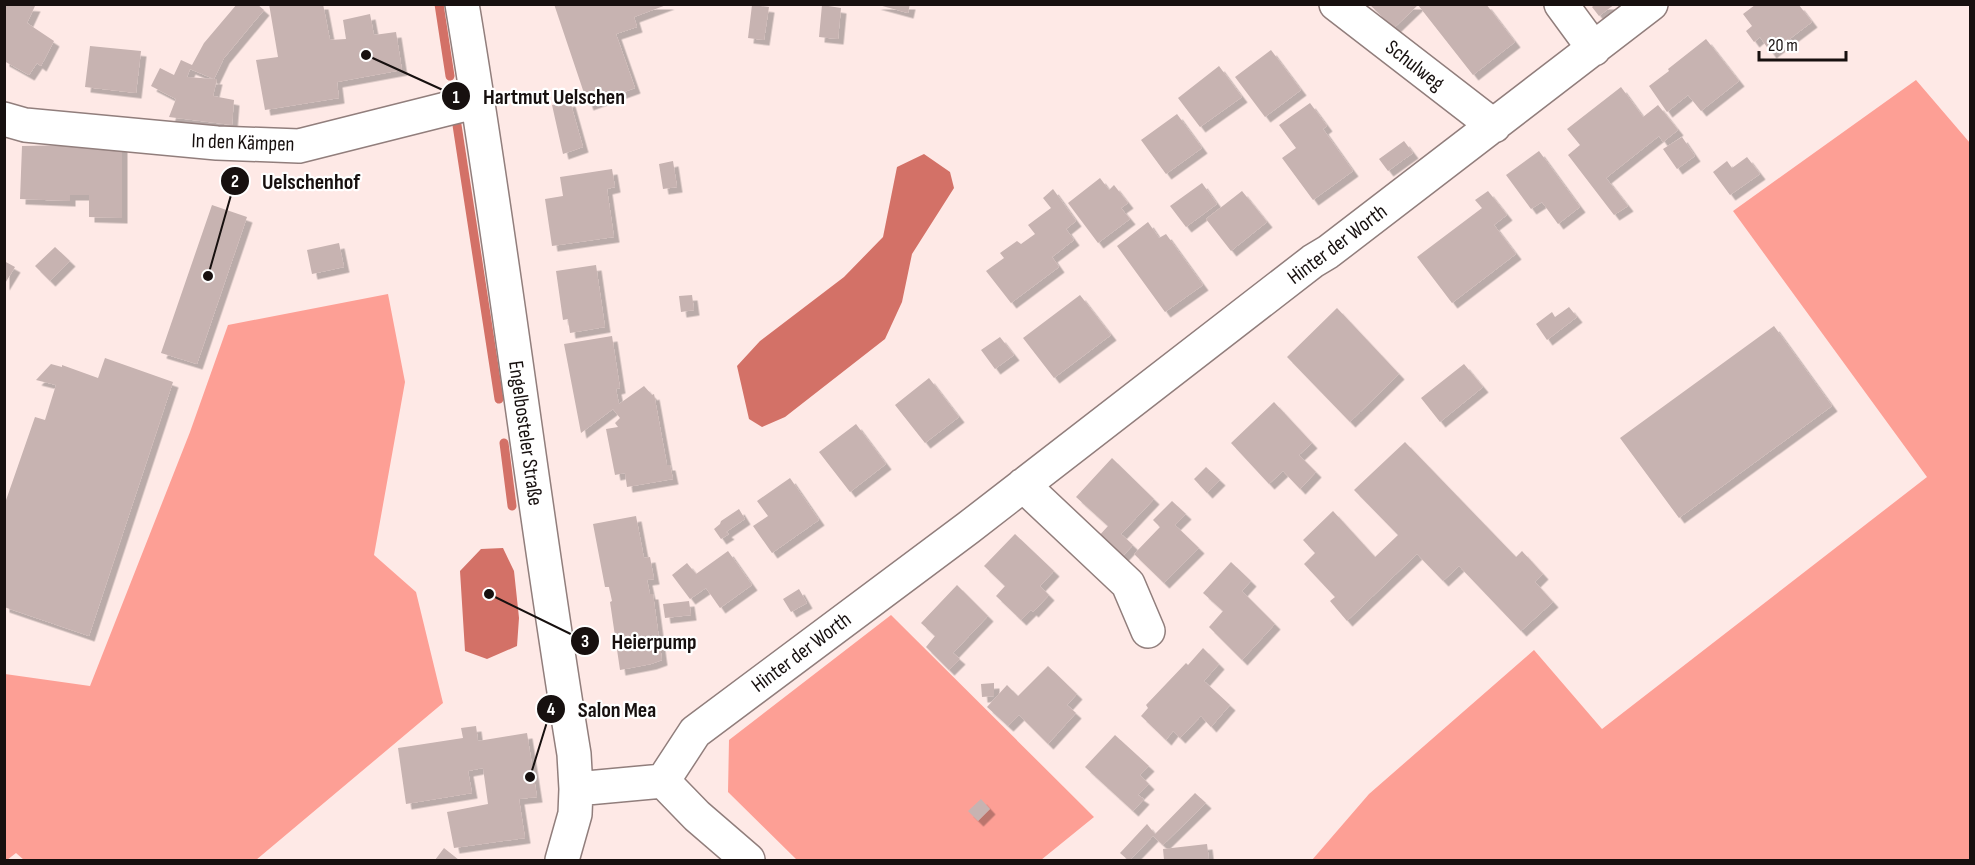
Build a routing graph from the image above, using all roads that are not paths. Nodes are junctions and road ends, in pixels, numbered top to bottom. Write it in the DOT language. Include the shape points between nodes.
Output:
graph roads {
  1 [pos="462,4"];
  2 [pos="1336,4"];
  3 [pos="1561,4"];
  4 [pos="1651,4"];
  5 [pos="1594,49"];
  6 [pos="478,101"];
  7 [pos="4,119"];
  8 [pos="1494,126"];
  9 [pos="1023,485"];
  10 [pos="1148,631"];
  11 [pos="663,781"];
  12 [pos="576,789"];
  13 [pos="562,861"];
  14 [pos="748,861"];
  1 -- 6 [label="street, Engelbosteler Straße"];
  2 -- 8 [label="street, Schulweg"];
  3 -- 5 [label="street"];
  4 -- 5 [label="street, Hinter der Worth"];
  5 -- 8 [label="street, Hinter der Worth"];
  6 -- 7 [label="street, In den Kämpen" via="299,146 205,142"];
  6 -- 12 [label="street, Engelbosteler Straße"];
  8 -- 9 [label="street, Hinter der Worth"];
  9 -- 10 [label="street" via="1128,584"];
  9 -- 11 [label="street, Hinter der Worth" via="695,732"];
  11 -- 12 [label="street"];
  11 -- 14 [label="street"];
  12 -- 13 [label="street, Engelbosteler Straße" via="575,814"];
}
